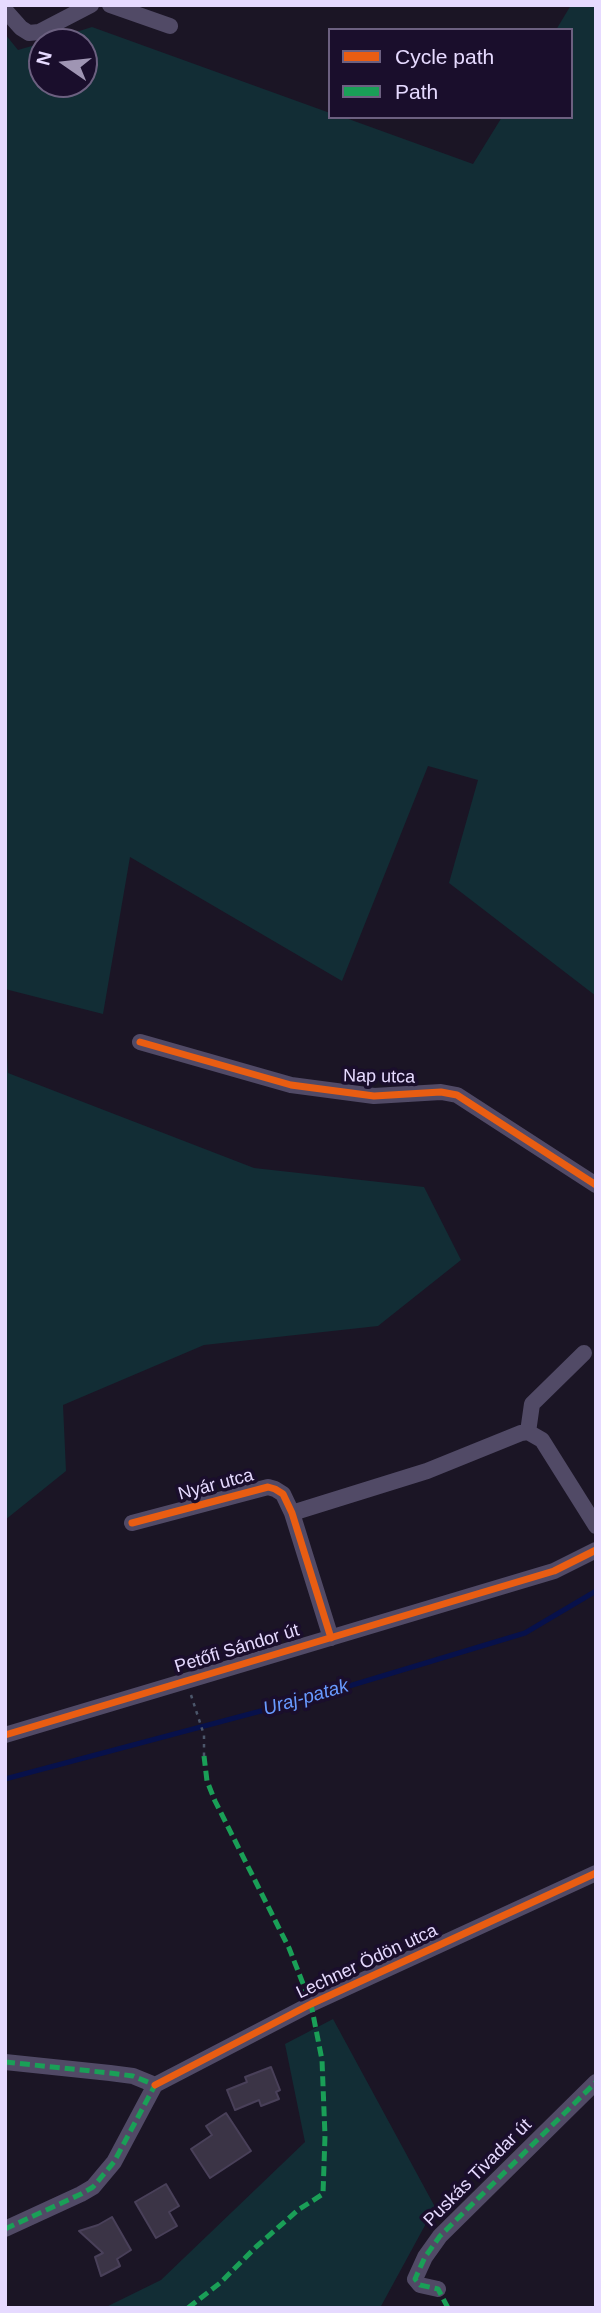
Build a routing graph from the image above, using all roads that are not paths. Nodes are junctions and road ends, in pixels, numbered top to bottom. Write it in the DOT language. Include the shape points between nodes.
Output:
graph roads {
  1 [pos="91,5"];
  2 [pos="110,5"];
  3 [pos="5,9"];
  4 [pos="170,26"];
  5 [pos="140,1042"];
  6 [pos="596,1185"];
  7 [pos="584,1353"];
  8 [pos="527,1432"];
  9 [pos="292,1513"];
  10 [pos="132,1523"];
  11 [pos="596,1526"];
  12 [pos="596,1550"];
  13 [pos="331,1638"];
  14 [pos="5,1735"];
  15 [pos="596,1873"];
  16 [pos="5,2062"];
  17 [pos="596,2082"];
  18 [pos="155,2085"];
  19 [pos="5,2229"];
  20 [pos="438,2289"];
  1 -- 3 [label="street" via="29,33"];
  2 -- 4 [label="street"];
  5 -- 6 [label="street, Nap utca" via="291,1085 374,1096 457,1095"];
  7 -- 8 [label="street" via="532,1404"];
  8 -- 9 [label="street" via="427,1471"];
  8 -- 11 [label="street" via="542,1440"];
  9 -- 10 [label="street, Nyár utca" via="283,1494 268,1488"];
  9 -- 13 [label="street, Nyár utca"];
  12 -- 13 [label="street, Petőfi Sándor út" via="554,1571"];
  13 -- 14 [label="street, Petőfi Sándor út"];
  15 -- 18 [label="street, Lechner Ödön utca" via="311,2004"];
  16 -- 18 [label="street" via="110,2073"];
  17 -- 20 [label="street, Puskás Tivadar út" via="440,2236 415,2279 419,2285"];
  18 -- 19 [label="street" via="114,2161 93,2187"];
}
